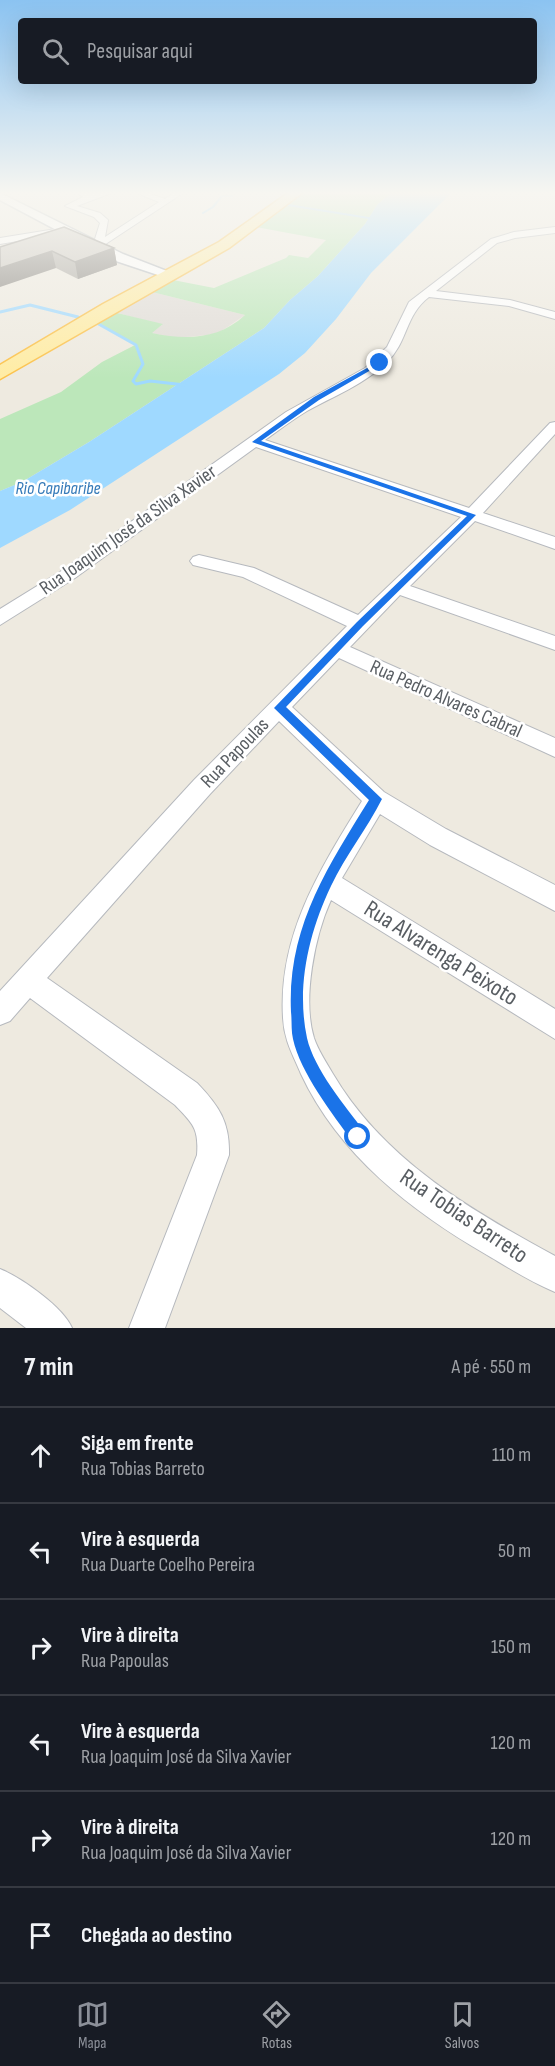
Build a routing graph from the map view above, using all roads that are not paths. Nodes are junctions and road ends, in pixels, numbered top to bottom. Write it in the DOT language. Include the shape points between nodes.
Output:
graph roads {
  1 [pos="116,255"];
  2 [pos="206,255"];
  3 [pos="475,255"];
  4 [pos="170,275"];
  5 [pos="424,293"];
  6 [pos="555,316"];
  7 [pos="0,373"];
  8 [pos="555,426"];
  9 [pos="256,442"];
  10 [pos="555,446"];
  11 [pos="527,456"];
  12 [pos="472,515"];
  13 [pos="555,543"];
  14 [pos="199,561"];
  15 [pos="398,588"];
  16 [pos="0,618"];
  17 [pos="360,624"];
  18 [pos="555,643"];
  19 [pos="337,649"];
  20 [pos="279,708"];
  21 [pos="555,748"];
  22 [pos="376,799"];
  23 [pos="326,882"];
  24 [pos="555,898"];
  25 [pos="27,980"];
  26 [pos="0,1011"];
  27 [pos="555,1025"];
  28 [pos="555,1275"];
  29 [pos="0,1286"];
  30 [pos="54,1328"];
  31 [pos="147,1328"];
  1 -- 4 [label="street"];
  2 -- 4 [label="main road"];
  3 -- 5 [label="street, Rua Joaquim José da Silva Xavier"];
  4 -- 7 [label="main road"];
  5 -- 6 [label="street" via="510,303"];
  5 -- 9 [label="street, Rua Joaquim José da Silva Xavier" via="408,309 400,338 380,363 316,399"];
  8 -- 11 [label="street, Rua Papoulas"];
  9 -- 12 [label="street"];
  9 -- 16 [label="street, Rua Joaquim José da Silva Xavier"];
  10 -- 11 [label="street"];
  11 -- 12 [label="street, Rua Papoulas"];
  12 -- 13 [label="street"];
  12 -- 15 [label="street, Rua Papoulas"];
  14 -- 17 [label="street" via="248,572"];
  15 -- 17 [label="street, Rua Papoulas"];
  15 -- 18 [label="street"];
  17 -- 19 [label="street, Rua Papoulas"];
  19 -- 20 [label="street, Rua Papoulas"];
  19 -- 21 [label="street, Rua Pedro Alvares Cabral"];
  20 -- 22 [label="street"];
  20 -- 25 [label="street, Rua Papoulas"];
  22 -- 23 [label="street, Rua Tobias Barreto"];
  22 -- 24 [label="street" via="438,837"];
  23 -- 27 [label="street, Rua Alvarenga Peixoto"];
  23 -- 28 [label="street, Rua Tobias Barreto" via="305,935 297,981 300,1039 325,1091 358,1137 416,1189 496,1243"];
  25 -- 26 [label="street, Rua Papoulas"];
  25 -- 31 [label="street" via="186,1094 204,1113 214,1134 213,1155 204,1182"];
  29 -- 30 [label="street"];
}
